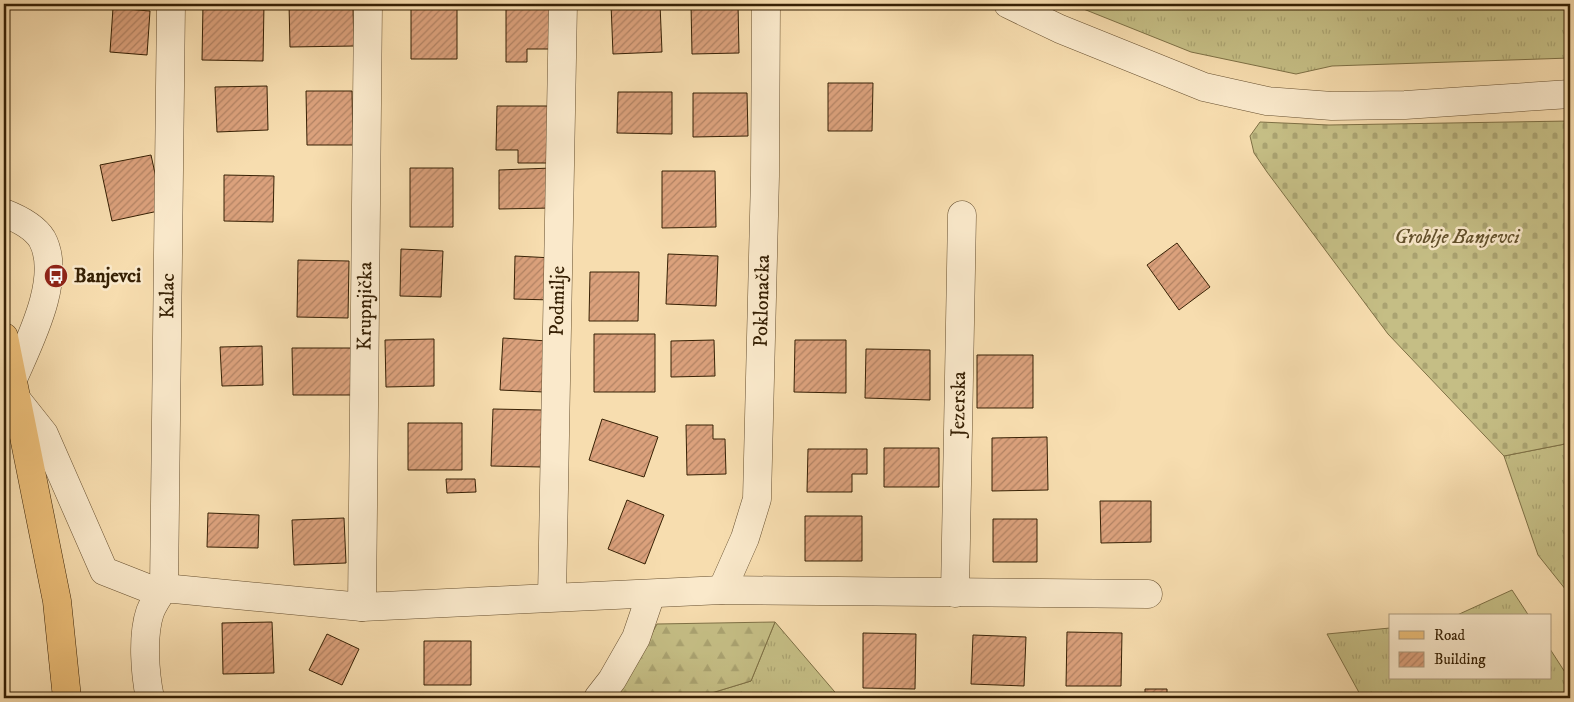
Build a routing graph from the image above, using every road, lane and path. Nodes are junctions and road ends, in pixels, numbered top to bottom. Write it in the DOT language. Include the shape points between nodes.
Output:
graph roads {
  1 [pos="171,4"];
  2 [pos="368,4"];
  3 [pos="563,4"];
  4 [pos="766,4"];
  5 [pos="1008,4"];
  6 [pos="1570,94"];
  7 [pos="4,213"];
  8 [pos="962,214"];
  9 [pos="4,337"];
  10 [pos="15,389"];
  11 [pos="722,590"];
  12 [pos="162,591"];
  13 [pos="955,593"];
  14 [pos="652,594"];
  15 [pos="1148,594"];
  16 [pos="552,597"];
  17 [pos="362,607"];
  18 [pos="67,698"];
  19 [pos="150,698"];
  20 [pos="598,698"];
  1 -- 12 [label="street, Kalac"];
  2 -- 17 [label="street, Krupnjička"];
  3 -- 16 [label="street, Podmilje"];
  4 -- 11 [label="street, Poklonačka" via="758,499"];
  5 -- 6 [label="street" via="1060,30 1204,87 1266,101 1332,106 1405,105"];
  7 -- 10 [label="street" via="21,220 41,237 48,255 41,317"];
  8 -- 13 [label="street, Jezerska"];
  9 -- 10 [label="main road"];
  10 -- 12 [label="street" via="44,434 104,571"];
  10 -- 18 [label="main road" via="56,601"];
  11 -- 13 [label="street"];
  11 -- 14 [label="street"];
  12 -- 17 [label="street"];
  12 -- 19 [label="street" via="150,612 146,639"];
  13 -- 15 [label="street"];
  14 -- 16 [label="street"];
  14 -- 20 [label="street" via="636,638"];
  16 -- 17 [label="street"];
}
